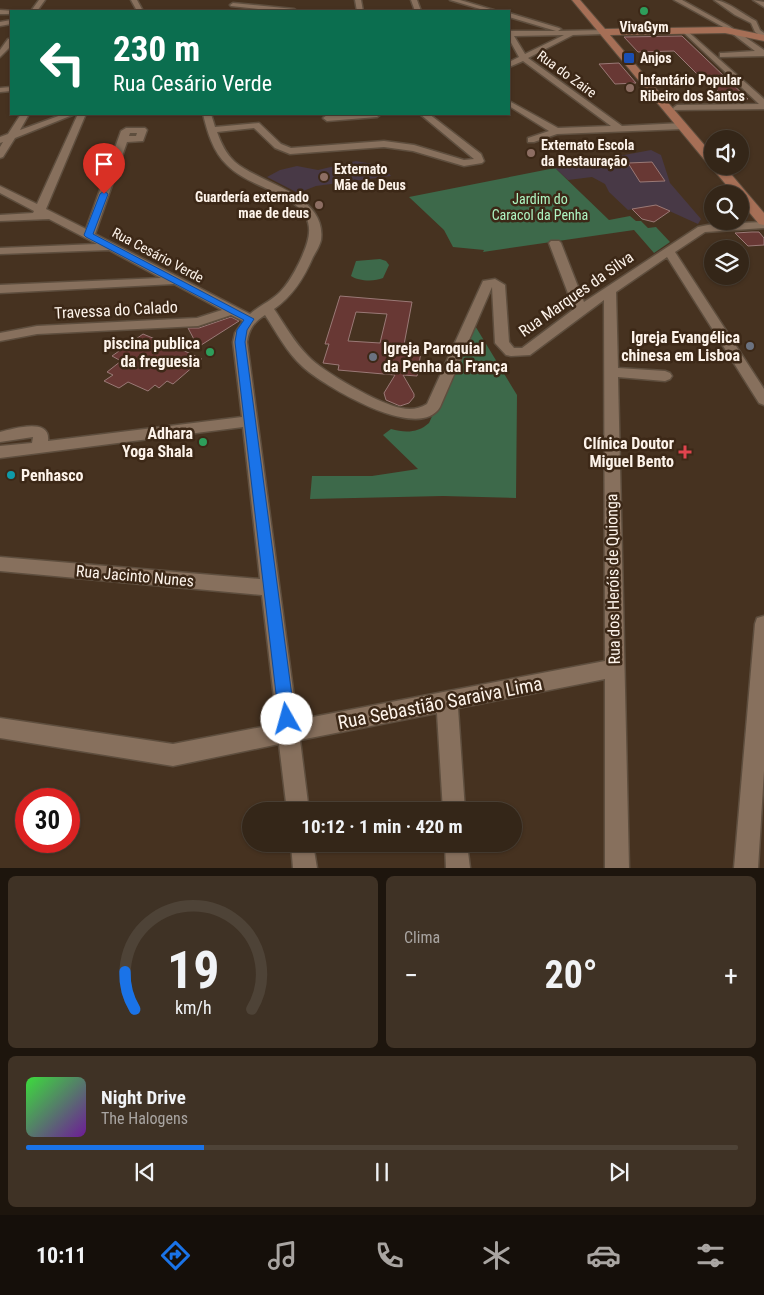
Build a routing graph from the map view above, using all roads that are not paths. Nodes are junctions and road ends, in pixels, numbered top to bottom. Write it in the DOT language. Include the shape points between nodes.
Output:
graph roads {
  1 [pos="241,0"];
  2 [pos="453,0"];
  3 [pos="576,0"];
  4 [pos="583,0"];
  5 [pos="677,0"];
  6 [pos="718,0"];
  7 [pos="756,0"];
  8 [pos="286,3"];
  9 [pos="233,5"];
  10 [pos="764,5"];
  11 [pos="270,9"];
  12 [pos="226,10"];
  13 [pos="282,10"];
  14 [pos="491,10"];
  15 [pos="510,15"];
  16 [pos="745,18"];
  17 [pos="685,31"];
  18 [pos="734,31"];
  19 [pos="607,32"];
  20 [pos="573,33"];
  21 [pos="700,33"];
  22 [pos="510,34"];
  23 [pos="510,36"];
  24 [pos="764,38"];
  25 [pos="10,42"];
  26 [pos="750,43"];
  27 [pos="763,54"];
  28 [pos="0,55"];
  29 [pos="723,55"];
  30 [pos="523,58"];
  31 [pos="510,64"];
  32 [pos="754,83"];
  33 [pos="510,104"];
  34 [pos="764,105"];
  35 [pos="672,108"];
  36 [pos="24,115"];
  37 [pos="68,115"];
  38 [pos="80,115"];
  39 [pos="207,115"];
  40 [pos="348,115"];
  41 [pos="425,115"];
  42 [pos="327,118"];
  43 [pos="683,126"];
  44 [pos="619,128"];
  45 [pos="212,130"];
  46 [pos="556,131"];
  47 [pos="12,135"];
  48 [pos="123,139"];
  49 [pos="0,140"];
  50 [pos="532,140"];
  51 [pos="704,141"];
  52 [pos="704,151"];
  53 [pos="0,155"];
  54 [pos="724,175"];
  55 [pos="735,175"];
  56 [pos="0,189"];
  57 [pos="764,208"];
  58 [pos="38,213"];
  59 [pos="0,218"];
  60 [pos="764,223"];
  61 [pos="88,235"];
  62 [pos="555,243"];
  63 [pos="110,246"];
  64 [pos="0,251"];
  65 [pos="669,251"];
  66 [pos="175,280"];
  67 [pos="0,289"];
  68 [pos="610,290"];
  69 [pos="268,309"];
  70 [pos="231,310"];
  71 [pos="581,310"];
  72 [pos="249,319"];
  73 [pos="0,337"];
  74 [pos="610,372"];
  75 [pos="665,376"];
  76 [pos="764,400"];
  77 [pos="250,421"];
  78 [pos="0,437"];
  79 [pos="39,447"];
  80 [pos="0,452"];
  81 [pos="0,564"];
  82 [pos="270,588"];
  83 [pos="764,624"];
  84 [pos="614,668"];
  85 [pos="447,702"];
  86 [pos="0,728"];
  87 [pos="289,733"];
  88 [pos="297,802"];
  89 [pos="453,802"];
  90 [pos="303,852"];
  91 [pos="457,852"];
  92 [pos="305,868"];
  93 [pos="458,868"];
  94 [pos="617,868"];
  95 [pos="746,868"];
  1 -- 9 [label="street"];
  2 -- 14 [label="street"];
  3 -- 19 [label="main road"];
  4 -- 19 [label="main road"];
  5 -- 18 [label="street"];
  6 -- 16 [label="street"];
  7 -- 10 [label="street"];
  8 -- 11 [label="street"];
  9 -- 11 [label="street"];
  9 -- 12 [label="street"];
  11 -- 13 [label="street"];
  15 -- 20 [label="street"];
  16 -- 18 [label="street" via="748,24"];
  16 -- 24 [label="street" via="756,24 756,30"];
  17 -- 18 [label="main road"];
  17 -- 19 [label="main road"];
  17 -- 34 [label="street"];
  18 -- 24 [label="main road"];
  18 -- 26 [label="street"];
  19 -- 20 [label="street"];
  19 -- 35 [label="main road"];
  20 -- 22 [label="street"];
  20 -- 30 [label="street"];
  21 -- 29 [label="street"];
  23 -- 30 [label="street, Rua do Zaire"];
  24 -- 26 [label="street"];
  25 -- 28 [label="street"];
  26 -- 27 [label="street"];
  27 -- 29 [label="street"];
  29 -- 32 [label="street"];
  30 -- 31 [label="street"];
  30 -- 44 [label="street, Rua do Zaire"];
  33 -- 46 [label="street"];
  34 -- 35 [label="street"];
  35 -- 43 [label="main road"];
  35 -- 51 [label="main road"];
  36 -- 47 [label="street"];
  37 -- 47 [label="street"];
  38 -- 58 [label="street"];
  39 -- 45 [label="street"];
  40 -- 42 [label="street"];
  41 -- 45 [label="street" via="480,159 464,163 414,148 379,144 290,151 278,146 256,125"];
  43 -- 44 [label="street"];
  43 -- 52 [label="main road"];
  44 -- 46 [label="street"];
  45 -- 69 [label="street" via="230,163 288,195 313,217 315,240 305,263 284,294"];
  46 -- 50 [label="street"];
  47 -- 49 [label="street"];
  47 -- 53 [label="street"];
  48 -- 61 [label="street"];
  54 -- 60 [label="main road"];
  55 -- 57 [label="main road"];
  56 -- 58 [label="street"];
  58 -- 59 [label="street"];
  58 -- 61 [label="street, Rua Cesário Verde" via="52,216"];
  60 -- 65 [label="street, Rua Marques da Silva" via="706,228"];
  61 -- 63 [label="street, Rua Cesário Verde"];
  62 -- 71 [label="street"];
  63 -- 64 [label="street"];
  63 -- 66 [label="street, Rua Cesário Verde"];
  65 -- 68 [label="street, Rua Marques da Silva"];
  65 -- 76 [label="street"];
  66 -- 67 [label="street"];
  66 -- 70 [label="street, Rua Cesário Verde"];
  68 -- 71 [label="street, Rua Marques da Silva"];
  68 -- 74 [label="street, Rua dos Heróis de Quionga"];
  69 -- 71 [label="street, Rua Marques da Silva" via="308,364 384,407 401,413 427,411 434,406 487,284 495,282 499,285 502,342 511,352 525,352"];
  69 -- 72 [label="street"];
  70 -- 72 [label="street, Rua Cesário Verde"];
  70 -- 73 [label="street, Travessa do Calado" via="220,316 190,322 37,330"];
  72 -- 77 [label="street" via="242,330 240,342"];
  74 -- 75 [label="street"];
  74 -- 84 [label="street, Rua dos Heróis de Quionga"];
  77 -- 79 [label="street"];
  77 -- 82 [label="street"];
  78 -- 79 [label="street" via="37,431 42,434"];
  79 -- 80 [label="street"];
  81 -- 82 [label="street, Rua Jacinto Nunes"];
  82 -- 87 [label="street"];
  83 -- 95 [label="street"];
  84 -- 85 [label="street, Rua Sebastião Saraiva Lima"];
  84 -- 94 [label="street, Rua dos Heróis de Quionga"];
  85 -- 87 [label="street, Rua Sebastião Saraiva Lima"];
  85 -- 89 [label="street"];
  86 -- 87 [label="street, Rua Sebastião Saraiva Lima" via="166,755"];
  87 -- 88 [label="street"];
  90 -- 92 [label="street"];
  91 -- 93 [label="street"];
}
